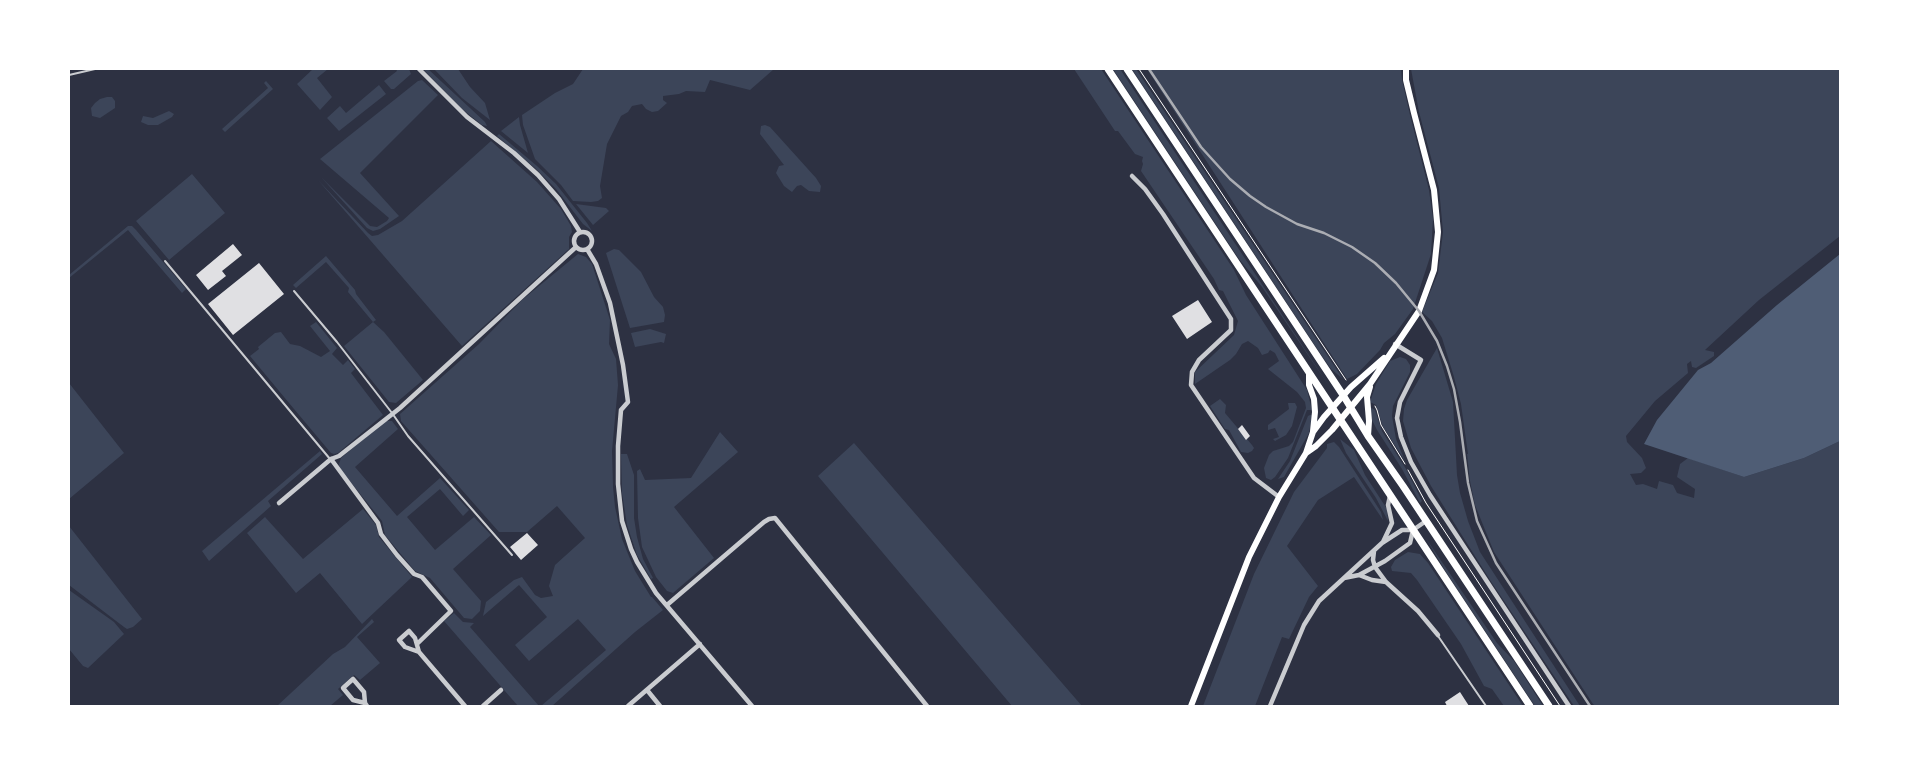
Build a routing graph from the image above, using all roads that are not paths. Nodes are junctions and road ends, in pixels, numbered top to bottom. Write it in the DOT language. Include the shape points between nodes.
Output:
graph roads {
  1 [pos="95,69"];
  2 [pos="419,69"];
  3 [pos="1108,69"];
  4 [pos="1127,69"];
  5 [pos="1406,69"];
  6 [pos="69,75"];
  7 [pos="1132,176"];
  8 [pos="580,232"];
  9 [pos="576,247"];
  10 [pos="587,249"];
  11 [pos="165,261"];
  12 [pos="294,291"];
  13 [pos="1396,344"];
  14 [pos="1388,354"];
  15 [pos="1309,374"];
  16 [pos="1370,384"];
  17 [pos="1343,396"];
  18 [pos="1332,408"];
  19 [pos="1350,408"];
  20 [pos="392,413"];
  21 [pos="1340,421"];
  22 [pos="1313,432"];
  23 [pos="1368,436"];
  24 [pos="1306,453"];
  25 [pos="331,460"];
  26 [pos="1390,496"];
  27 [pos="1279,498"];
  28 [pos="278,503"];
  29 [pos="1426,521"];
  30 [pos="1413,530"];
  31 [pos="1382,543"];
  32 [pos="1374,551"];
  33 [pos="512,555"];
  34 [pos="1356,566"];
  35 [pos="1375,567"];
  36 [pos="1359,575"];
  37 [pos="1344,578"];
  38 [pos="1386,582"];
  39 [pos="667,605"];
  40 [pos="1438,635"];
  41 [pos="417,644"];
  42 [pos="700,644"];
  43 [pos="418,652"];
  44 [pos="501,690"];
  45 [pos="647,690"];
  46 [pos="366,705"];
  47 [pos="465,706"];
  48 [pos="482,706"];
  49 [pos="628,706"];
  50 [pos="660,706"];
  51 [pos="752,706"];
  52 [pos="927,706"];
  53 [pos="1191,706"];
  54 [pos="1270,706"];
  55 [pos="1486,706"];
  56 [pos="1530,706"];
  57 [pos="1549,706"];
  58 [pos="1569,706"];
  1 -- 6 [label="lane"];
  2 -- 8 [label="street" via="467,117 514,153 549,186"];
  3 -- 15 [label="main road"];
  4 -- 17 [label="main road"];
  5 -- 13 [label="main road" via="1406,80 1432,179 1438,232 1434,270 1419,311"];
  7 -- 27 [label="street" via="1163,214 1231,319 1231,330 1192,372 1191,385 1254,478"];
  8 -- 9 [label="street" via="574,238"];
  8 -- 10 [label="street" via="591,236 592,243"];
  9 -- 10 [label="street"];
  9 -- 20 [label="street"];
  10 -- 39 [label="street" via="610,303 628,402 621,410 618,446 622,520 637,562"];
  11 -- 25 [label="lane"];
  12 -- 20 [label="lane"];
  13 -- 14 [label="main road"];
  13 -- 58 [label="street" via="1421,360 1400,402 1397,418 1411,462"];
  14 -- 16 [label="main road"];
  14 -- 17 [label="main road"];
  15 -- 18 [label="main road"];
  15 -- 22 [label="main road" via="1316,412"];
  16 -- 19 [label="main road"];
  16 -- 23 [label="main road"];
  17 -- 18 [label="main road"];
  17 -- 19 [label="main road"];
  18 -- 21 [label="main road"];
  18 -- 22 [label="main road"];
  19 -- 21 [label="main road"];
  19 -- 23 [label="main road"];
  20 -- 25 [label="street"];
  20 -- 33 [label="lane" via="408,436"];
  21 -- 24 [label="main road"];
  21 -- 26 [label="main road"];
  22 -- 24 [label="main road"];
  23 -- 29 [label="main road"];
  24 -- 27 [label="main road"];
  25 -- 28 [label="street"];
  25 -- 41 [label="street" via="378,522 381,534 396,555 414,574 422,577 451,611"];
  26 -- 30 [label="main road"];
  26 -- 31 [label="street" via="1388,505 1392,522"];
  27 -- 53 [label="main road" via="1249,556"];
  29 -- 30 [label="street"];
  29 -- 57 [label="main road"];
  30 -- 31 [label="street" via="1402,530"];
  30 -- 35 [label="street" via="1410,543"];
  30 -- 56 [label="main road"];
  31 -- 32 [label="street"];
  32 -- 34 [label="street"];
  32 -- 35 [label="street"];
  34 -- 36 [label="street"];
  34 -- 37 [label="street"];
  35 -- 36 [label="street"];
  35 -- 38 [label="street"];
  36 -- 37 [label="street"];
  36 -- 38 [label="street"];
  37 -- 54 [label="street" via="1319,601 1304,625"];
  38 -- 40 [label="street" via="1418,611"];
  39 -- 42 [label="street"];
  39 -- 52 [label="street" via="772,518 777,520"];
  40 -- 55 [label="lane"];
  41 -- 43 [label="street"];
  41 -- 43 [label="street" via="409,631 398,640"];
  42 -- 45 [label="street"];
  42 -- 51 [label="street"];
  43 -- 47 [label="street"];
  44 -- 48 [label="street"];
  45 -- 49 [label="street"];
  45 -- 50 [label="street"];
  46 -- 46 [label="street" via="364,692 353,680 343,688 353,700"];
}
